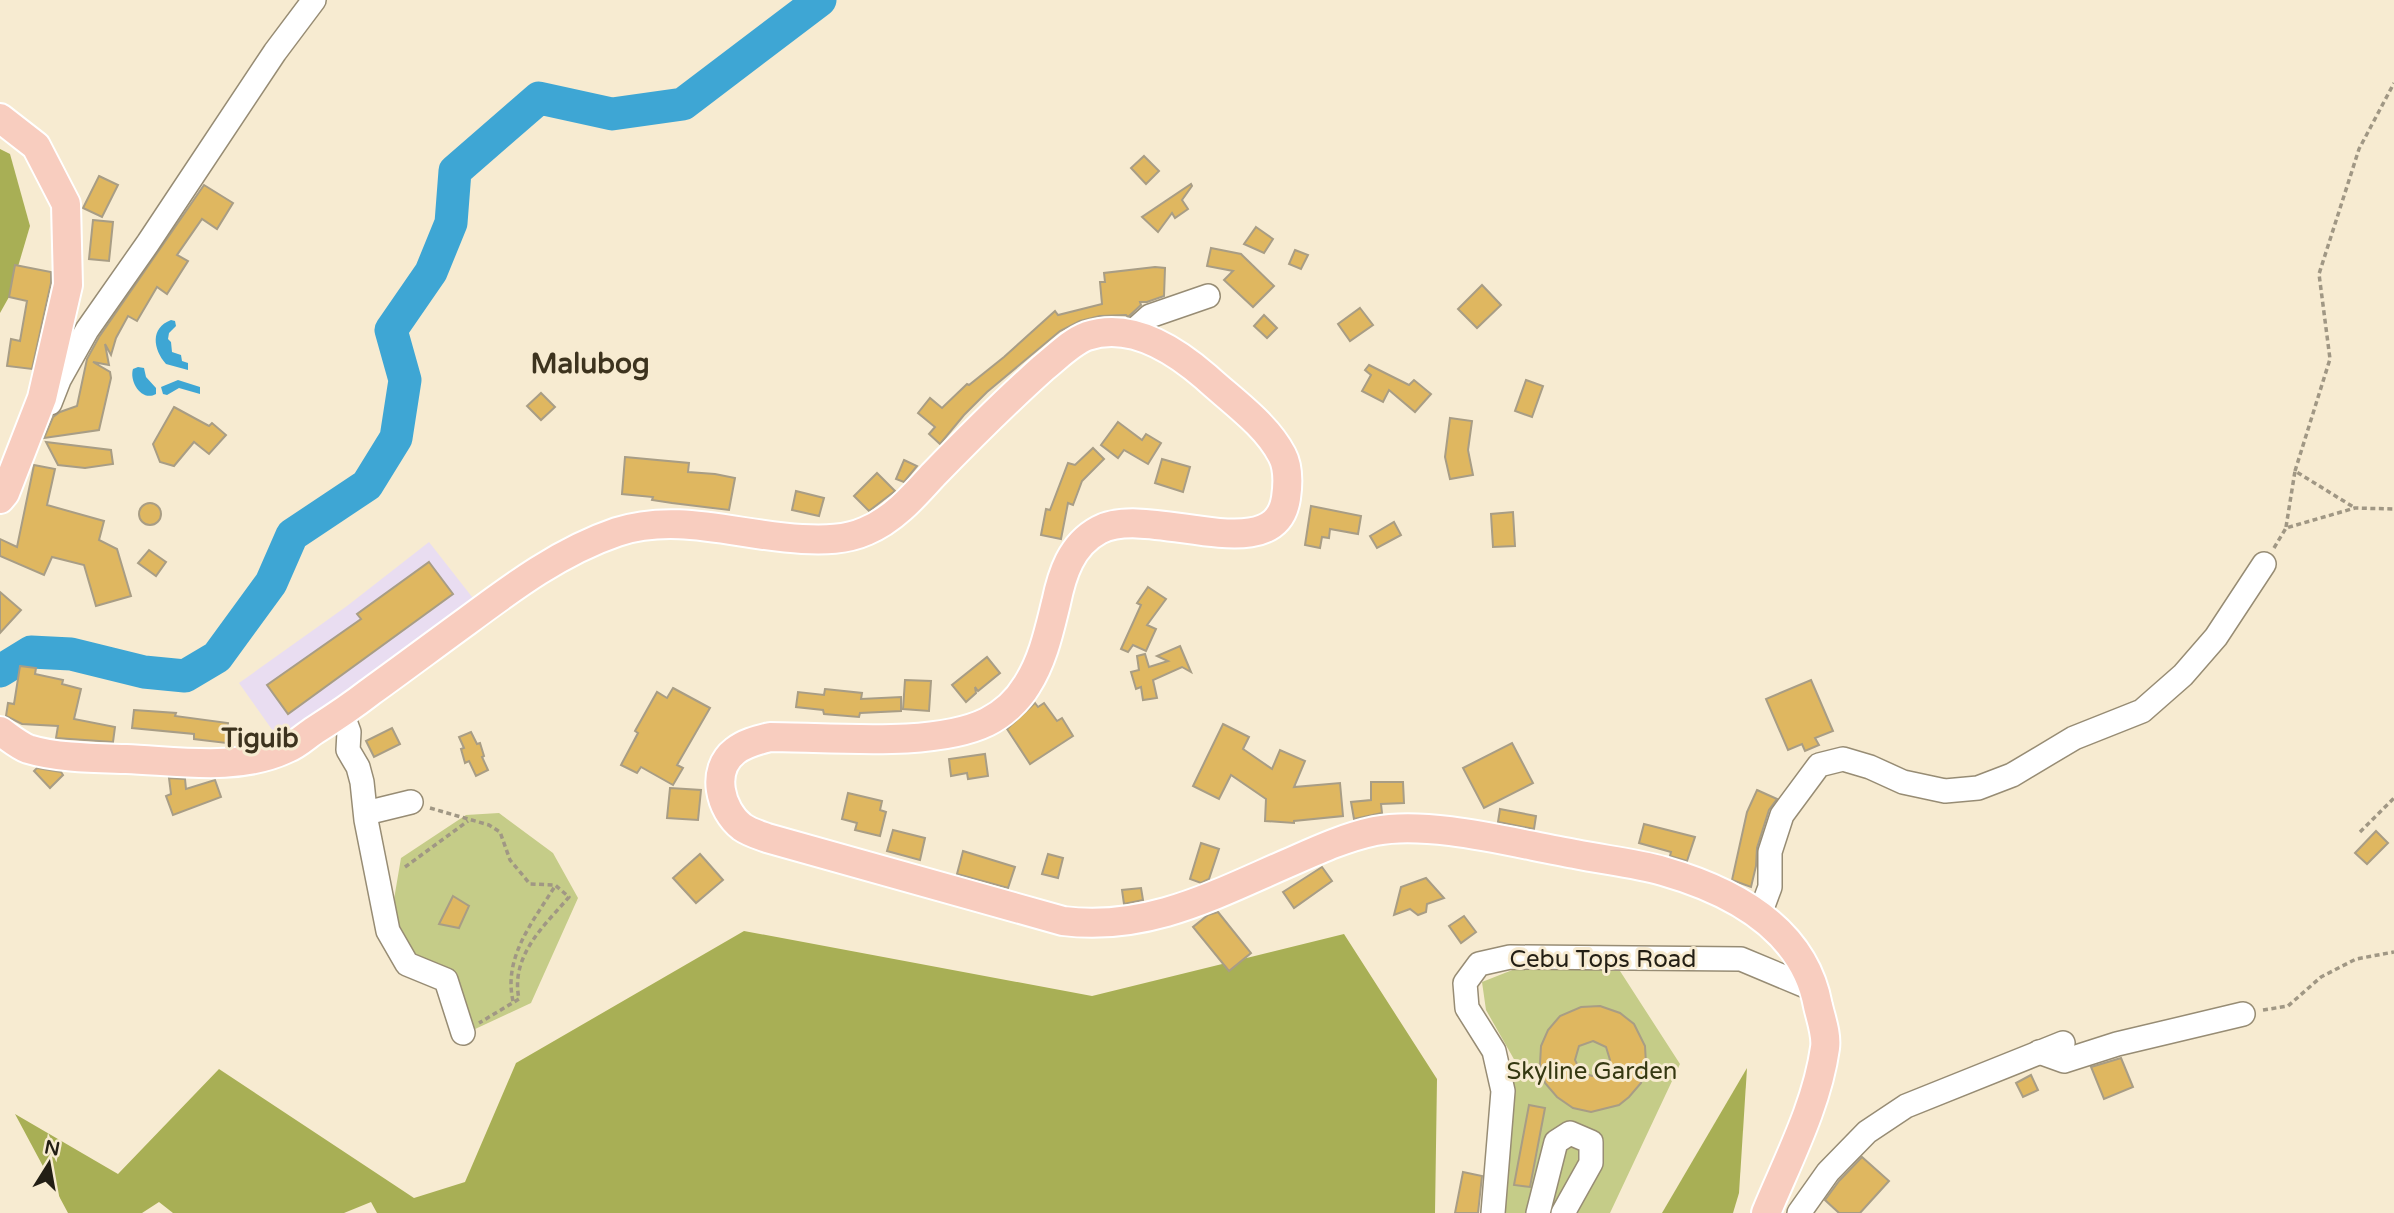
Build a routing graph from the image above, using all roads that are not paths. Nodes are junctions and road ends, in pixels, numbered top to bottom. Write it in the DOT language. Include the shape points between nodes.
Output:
graph roads {
  1 [pos="314,0"];
  2 [pos="0,118"];
  3 [pos="1208,296"];
  4 [pos="1130,334"];
  5 [pos="29,432"];
  6 [pos="0,499"];
  7 [pos="2264,564"];
  8 [pos="342,713"];
  9 [pos="0,731"];
  10 [pos="411,802"];
  11 [pos="366,813"];
  12 [pos="1760,914"];
  13 [pos="1815,990"];
  14 [pos="2244,1014"];
  15 [pos="463,1033"];
  16 [pos="2063,1043"];
  17 [pos="2039,1052"];
  18 [pos="1493,1213"];
  19 [pos="1538,1213"];
  20 [pos="1563,1213"];
  21 [pos="1766,1213"];
  22 [pos="1799,1213"];
  1 -- 5 [label="street" via="87,330 44,415"];
  2 -- 5 [label="main road" via="36,146 66,204 68,285 42,398"];
  3 -- 4 [label="street" via="1150,316"];
  4 -- 8 [label="main road" via="1093,335 1071,345 1021,388 910,500 864,532 833,540 690,524 659,523 624,530 579,546 514,586"];
  4 -- 12 [label="main road" via="1171,350 1191,364 1275,444 1286,462 1287,475 1284,508 1277,519 1255,534 1124,522 1100,530 1079,546 1067,564 1044,651 1009,708 964,730 912,738 770,737 750,742 733,751 720,777 723,803 744,828 837,858 1089,925 1132,921 1186,907 1345,838 1425,828 1663,871 1725,894"];
  5 -- 6 [label="main road"];
  7 -- 12 [label="street" via="2216,637 2183,675 2142,711 2074,738 2012,775 1978,788 1945,791 1903,782 1843,759 1818,765 1782,815 1770,852 1770,887"];
  8 -- 9 [label="main road" via="289,748 225,762 77,757 24,748"];
  8 -- 11 [label="street"];
  10 -- 11 [label="street"];
  11 -- 15 [label="street" via="388,931 407,964 446,980"];
  12 -- 13 [label="main road" via="1798,954"];
  13 -- 18 [label="street, Cebu Tops Road" via="1741,959 1510,957 1479,964 1465,983 1467,1008 1494,1051 1503,1091"];
  13 -- 21 [label="main road" via="1826,1045 1817,1087"];
  14 -- 17 [label="street" via="2064,1061"];
  16 -- 17 [label="street"];
  17 -- 22 [label="street" via="1906,1106 1867,1132 1828,1172"];
  19 -- 20 [label="street" via="1556,1142 1570,1133 1591,1142 1591,1163"];
}
